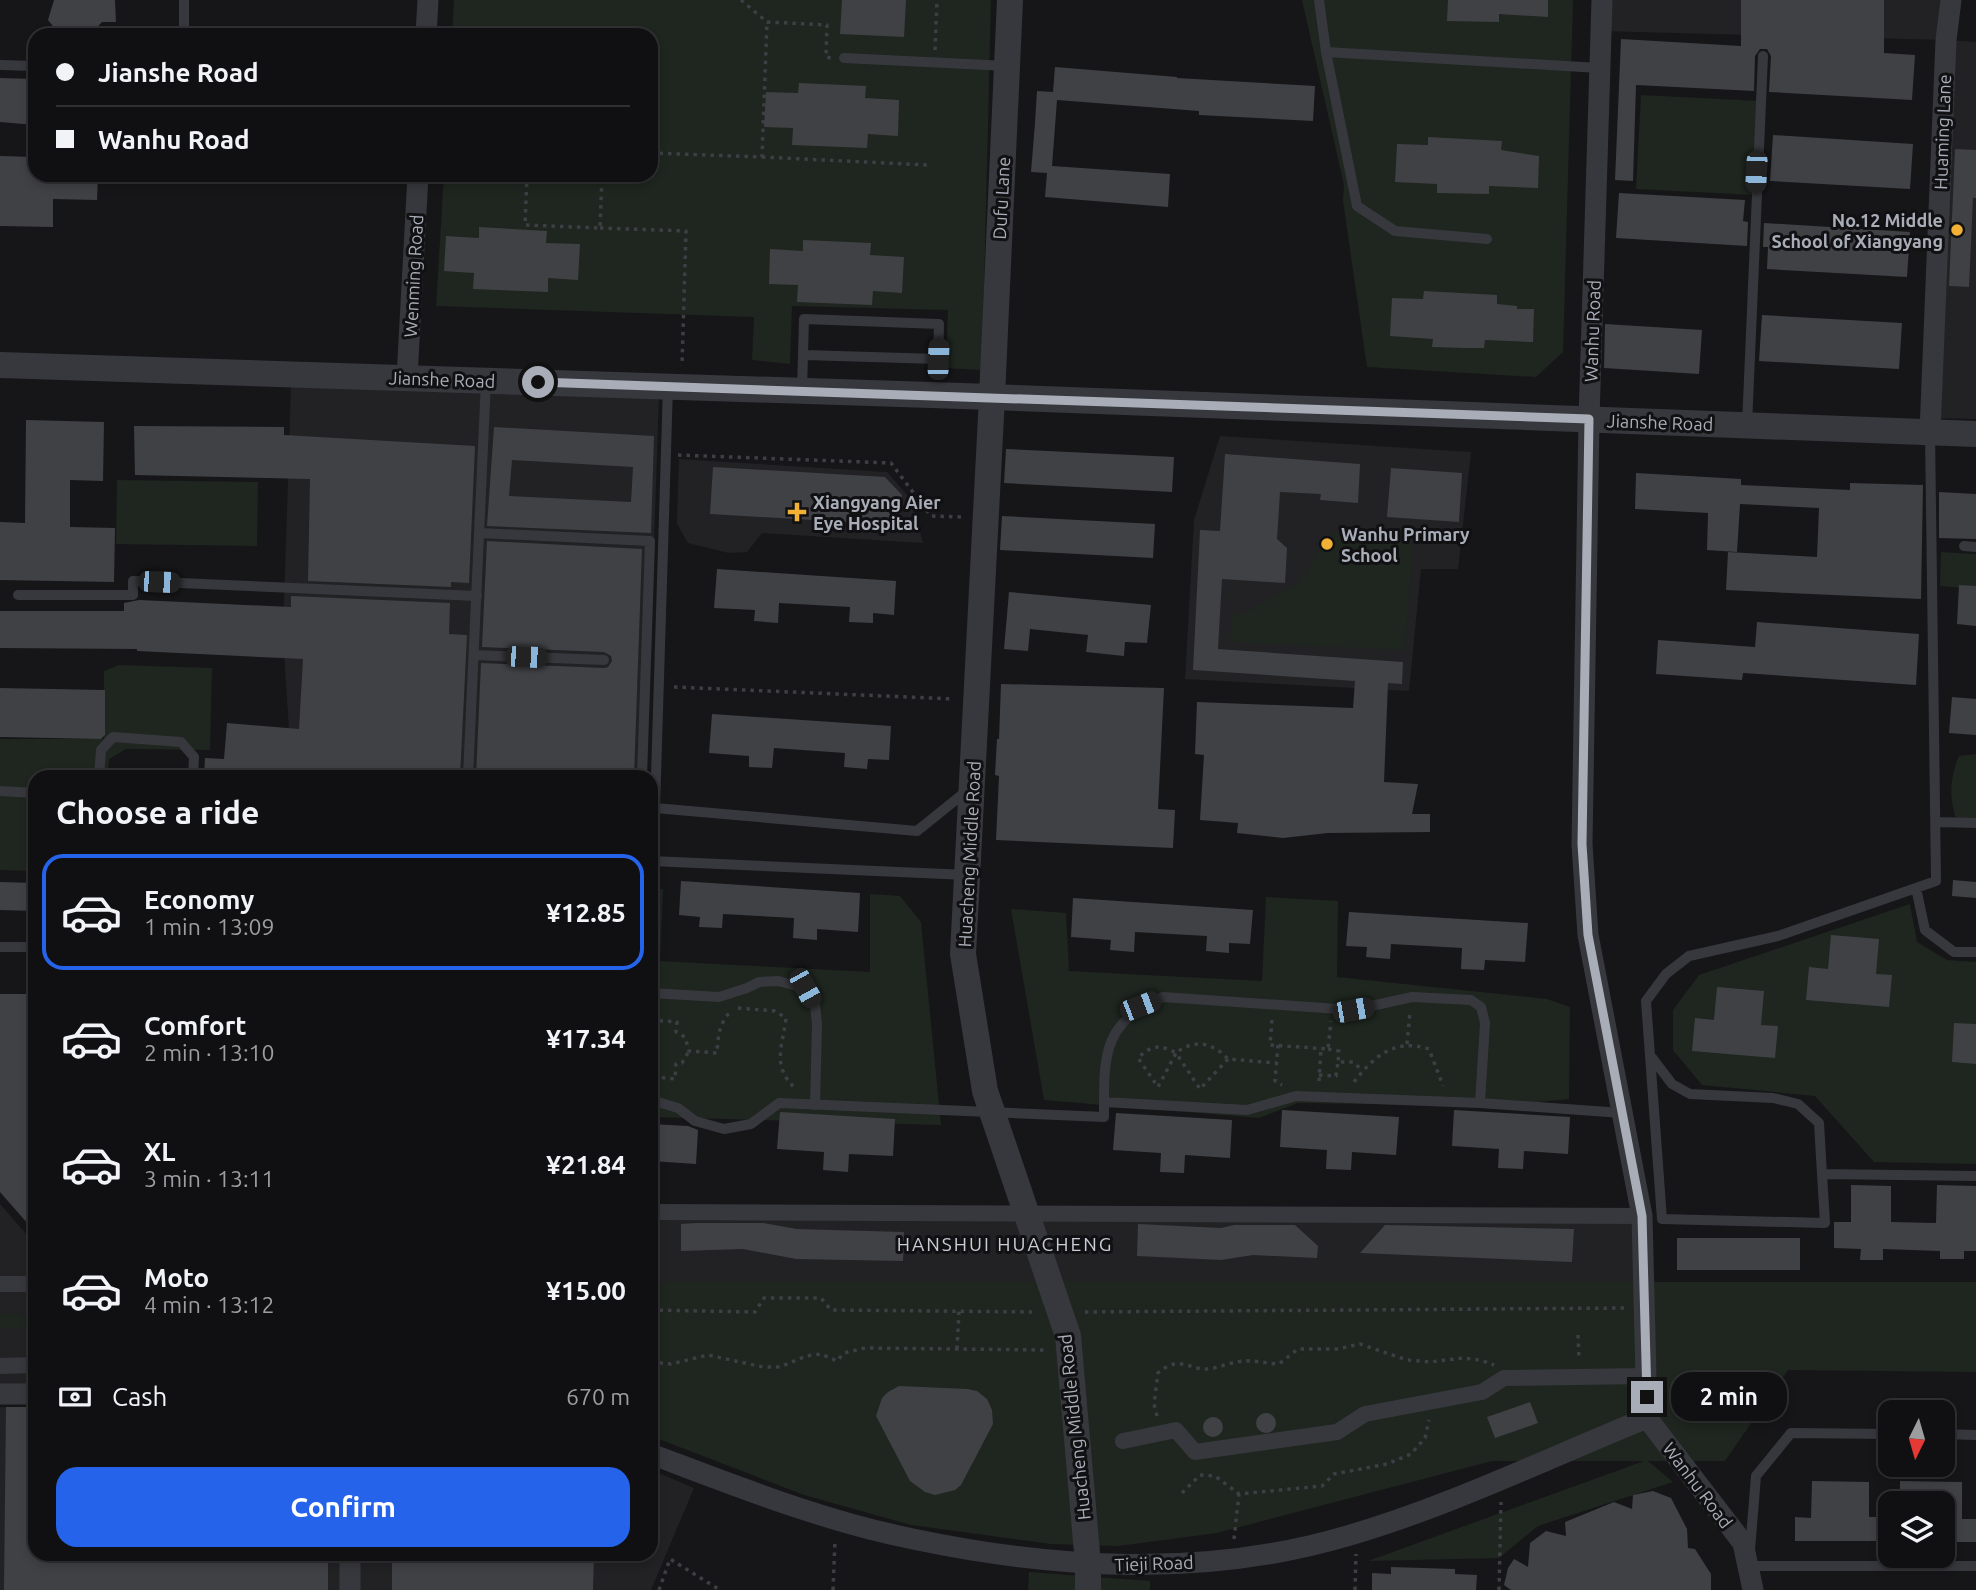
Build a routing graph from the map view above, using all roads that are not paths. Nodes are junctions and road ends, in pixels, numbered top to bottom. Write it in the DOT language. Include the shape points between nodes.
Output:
graph roads {
  1 [pos="184,0"];
  2 [pos="428,0"];
  3 [pos="1010,0"];
  4 [pos="1319,0"];
  5 [pos="1601,0"];
  6 [pos="1951,0"];
  7 [pos="184,28"];
  8 [pos="426,28"];
  9 [pos="1326,52"];
  10 [pos="1763,56"];
  11 [pos="844,58"];
  12 [pos="0,65"];
  13 [pos="28,66"];
  14 [pos="1007,66"];
  15 [pos="1600,68"];
  16 [pos="418,182"];
  17 [pos="1487,239"];
  18 [pos="0,348"];
  19 [pos="804,355"];
  20 [pos="0,365"];
  21 [pos="33,366"];
  22 [pos="0,378"];
  23 [pos="407,378"];
  24 [pos="485,380"];
  25 [pos="675,386"];
  26 [pos="802,390"];
  27 [pos="992,397"];
  28 [pos="1589,419"];
  29 [pos="1747,425"];
  30 [pos="1930,432"];
  31 [pos="1976,434"];
  32 [pos="479,533"];
  33 [pos="1964,546"];
  34 [pos="1976,547"];
  35 [pos="18,595"];
  36 [pos="477,596"];
  37 [pos="474,655"];
  38 [pos="604,660"];
  39 [pos="100,770"];
  40 [pos="193,770"];
  41 [pos="467,770"];
  42 [pos="642,770"];
  43 [pos="656,770"];
  44 [pos="972,787"];
  45 [pos="0,791"];
  46 [pos="28,793"];
  47 [pos="658,808"];
  48 [pos="1936,822"];
  49 [pos="1976,823"];
  50 [pos="658,861"];
  51 [pos="967,874"];
  52 [pos="1916,888"];
  53 [pos="0,947"];
  54 [pos="28,947"];
  55 [pos="1976,952"];
  56 [pos="658,993"];
  57 [pos="1650,1054"];
  58 [pos="658,1102"];
  59 [pos="1104,1102"];
  60 [pos="1480,1103"];
  61 [pos="815,1105"];
  62 [pos="1622,1113"];
  63 [pos="993,1114"];
  64 [pos="1822,1174"];
  65 [pos="1976,1176"];
  66 [pos="658,1212"];
  67 [pos="1027,1214"];
  68 [pos="1642,1216"];
  69 [pos="0,1284"];
  70 [pos="28,1284"];
  71 [pos="28,1365"];
  72 [pos="0,1366"];
  73 [pos="1647,1376"];
  74 [pos="0,1394"];
  75 [pos="28,1394"];
  76 [pos="1647,1418"];
  77 [pos="1878,1434"];
  78 [pos="1955,1434"];
  79 [pos="1976,1435"];
  80 [pos="1123,1441"];
  81 [pos="658,1457"];
  82 [pos="350,1561"];
  83 [pos="1976,1566"];
  84 [pos="1748,1567"];
  85 [pos="1088,1577"];
  86 [pos="350,1590"];
  87 [pos="1754,1590"];
  1 -- 7 [label="lane"];
  2 -- 8 [label="street"];
  3 -- 14 [label="street, Dufu Lane"];
  4 -- 9 [label="lane"];
  5 -- 15 [label="street, Wanhu Road"];
  6 -- 30 [label="street, Huaming Lane"];
  9 -- 15 [label="lane"];
  9 -- 17 [label="lane" via="1357,206 1395,231"];
  10 -- 29 [label="lane"];
  11 -- 14 [label="lane"];
  12 -- 13 [label="lane"];
  14 -- 27 [label="street, Dufu Lane"];
  15 -- 28 [label="street, Wanhu Road"];
  16 -- 23 [label="street, Wenming Road"];
  18 -- 21 [label="street"];
  19 -- 19 [label="lane" via="804,319 939,324 938,359"];
  19 -- 26 [label="lane"];
  20 -- 21 [label="street, Jianshe Road"];
  21 -- 22 [label="street"];
  21 -- 23 [label="street, Jianshe Road"];
  23 -- 24 [label="street, Jianshe Road"];
  24 -- 25 [label="street, Jianshe Road"];
  24 -- 32 [label="lane"];
  25 -- 26 [label="street, Jianshe Road"];
  25 -- 43 [label="lane" via="666,454"];
  26 -- 27 [label="street, Jianshe Road"];
  27 -- 28 [label="street, Jianshe Road"];
  27 -- 44 [label="street, Huacheng Middle Road"];
  28 -- 29 [label="street, Jianshe Road"];
  28 -- 62 [label="street, Wanhu Road" via="1582,844 1588,935"];
  29 -- 30 [label="street, Jianshe Road"];
  30 -- 31 [label="street, Jianshe Road"];
  30 -- 48 [label="lane"];
  32 -- 36 [label="lane"];
  32 -- 42 [label="lane" via="650,541"];
  33 -- 34 [label="lane"];
  35 -- 36 [label="lane" via="133,595 133,581"];
  36 -- 37 [label="lane"];
  37 -- 38 [label="lane"];
  37 -- 41 [label="lane"];
  39 -- 40 [label="lane" via="101,750 113,737 181,742 194,757"];
  44 -- 47 [label="lane" via="917,831"];
  44 -- 51 [label="street, Huacheng Middle Road"];
  45 -- 46 [label="lane"];
  48 -- 49 [label="lane"];
  48 -- 52 [label="lane" via="1936,881"];
  50 -- 51 [label="lane"];
  51 -- 63 [label="street, Huacheng Middle Road" via="963,954 985,1091"];
  52 -- 55 [label="lane" via="1925,930 1954,952"];
  52 -- 57 [label="lane" via="1778,936 1689,956 1666,974 1646,1001"];
  53 -- 54 [label="lane"];
  56 -- 61 [label="lane" via="719,997 759,982 778,981 805,988 815,1005 817,1024"];
  57 -- 64 [label="lane" via="1672,1084 1690,1094 1773,1098 1798,1104 1819,1123"];
  57 -- 64 [label="lane" via="1662,1219 1825,1223"];
  58 -- 61 [label="lane" via="678,1108 695,1121 724,1129 751,1124 779,1103"];
  59 -- 60 [label="lane" via="1247,1110 1296,1096"];
  59 -- 60 [label="lane" via="1110,1041 1140,1006 1163,997 1353,1010 1412,998 1471,1000 1480,1007 1485,1023"];
  59 -- 63 [label="lane" via="1104,1117"];
  60 -- 62 [label="lane"];
  61 -- 63 [label="lane"];
  62 -- 68 [label="street, Wanhu Road"];
  63 -- 67 [label="street, Huacheng Middle Road"];
  64 -- 65 [label="lane"];
  66 -- 67 [label="street"];
  67 -- 68 [label="street"];
  67 -- 85 [label="street, Huacheng Middle Road" via="1068,1336"];
  68 -- 73 [label="street, Wanhu Road"];
  69 -- 70 [label="street"];
  71 -- 72 [label="street"];
  73 -- 76 [label="street, Wanhu Road"];
  73 -- 80 [label="street" via="1504,1378 1482,1392 1365,1414 1337,1432 1254,1446 1195,1452 1175,1430"];
  74 -- 75 [label="street"];
  76 -- 84 [label="street, Wanhu Road" via="1743,1543"];
  76 -- 85 [label="street, Tieji Road" via="1357,1533 1255,1556"];
  77 -- 84 [label="lane" via="1791,1433 1756,1476"];
  78 -- 79 [label="lane"];
  81 -- 85 [label="street, Tieji Road" via="911,1539 1023,1558"];
  82 -- 86 [label="street"];
  83 -- 84 [label="lane"];
  84 -- 87 [label="street, Wanhu Road"];
}
